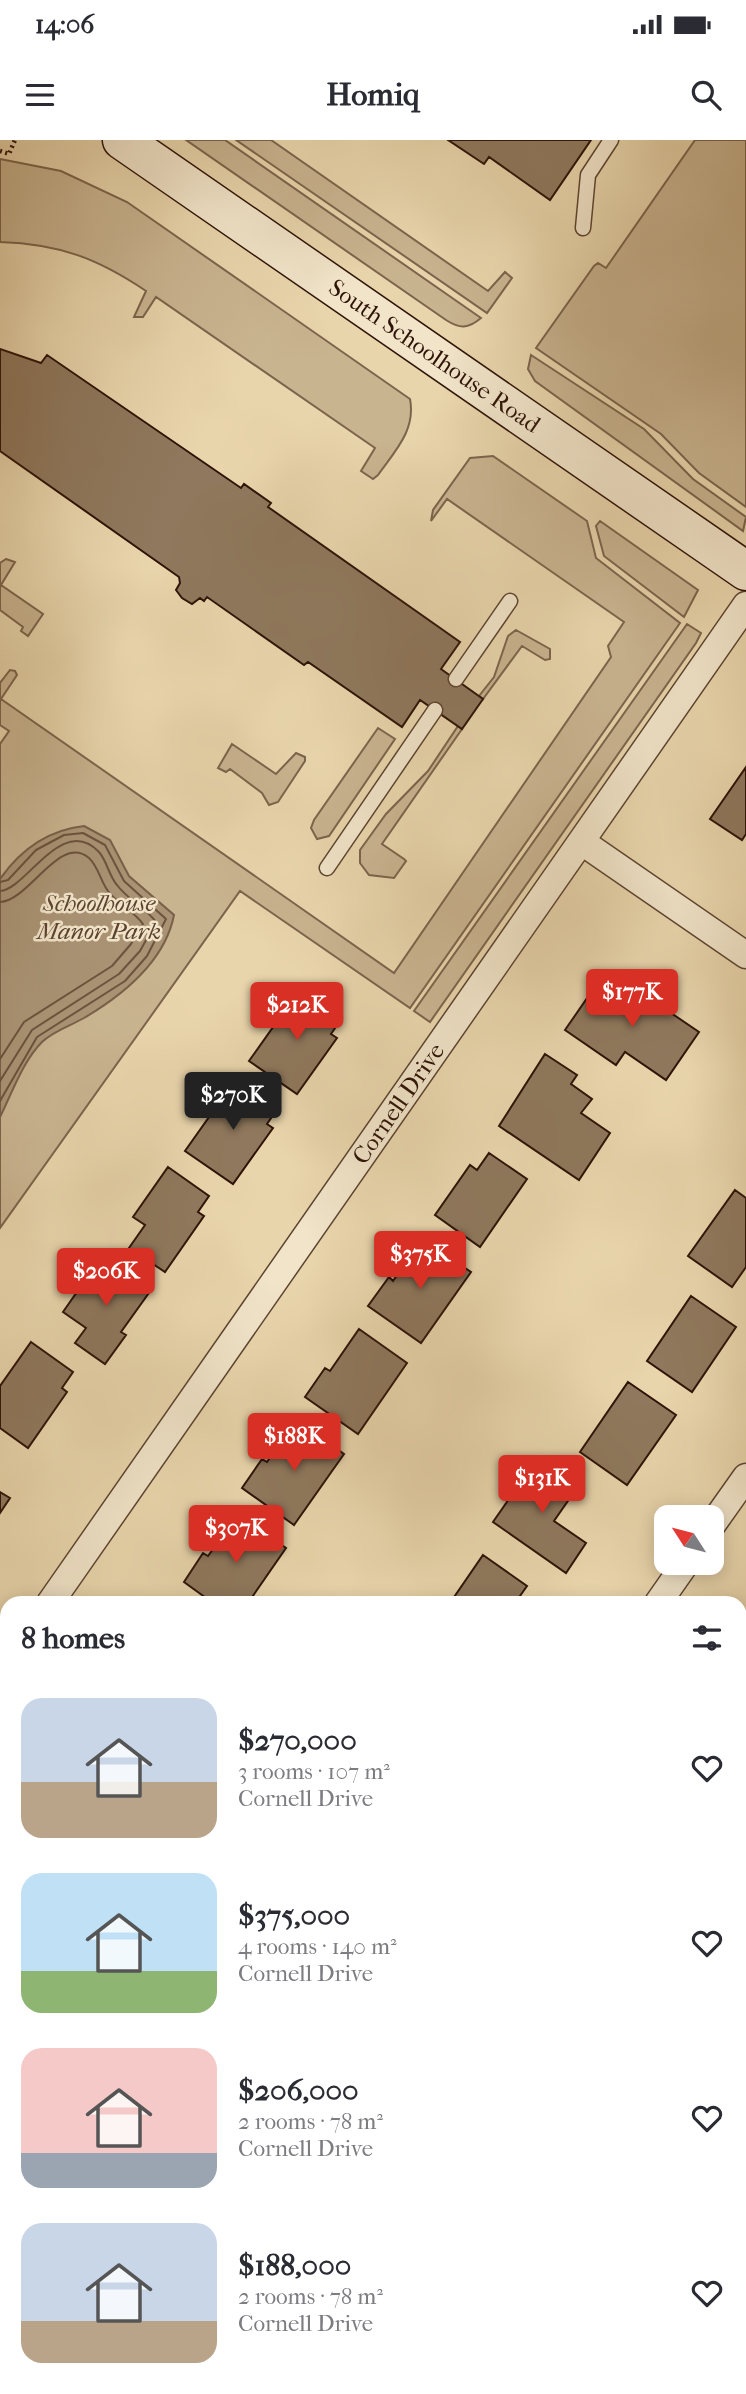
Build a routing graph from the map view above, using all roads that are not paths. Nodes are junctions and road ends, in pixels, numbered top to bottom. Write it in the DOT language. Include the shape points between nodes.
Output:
graph roads {
  1 [pos="122,140"];
  2 [pos="611,140"];
  3 [pos="583,228"];
  4 [pos="746,571"];
  5 [pos="510,601"];
  6 [pos="746,605"];
  7 [pos="456,680"];
  8 [pos="435,710"];
  9 [pos="582,842"];
  10 [pos="327,868"];
  11 [pos="746,955"];
  12 [pos="746,1477"];
  13 [pos="728,1517"];
  14 [pos="678,1575"];
  15 [pos="55,1596"];
  16 [pos="663,1596"];
  1 -- 4 [label="street, South Schoolhouse Road"];
  2 -- 3 [label="lane" via="588,175"];
  5 -- 7 [label="lane"];
  6 -- 9 [label="street, Cornell Drive"];
  8 -- 10 [label="lane"];
  9 -- 11 [label="street"];
  9 -- 15 [label="street, Cornell Drive"];
  12 -- 13 [label="street"];
  14 -- 16 [label="street"];
}
